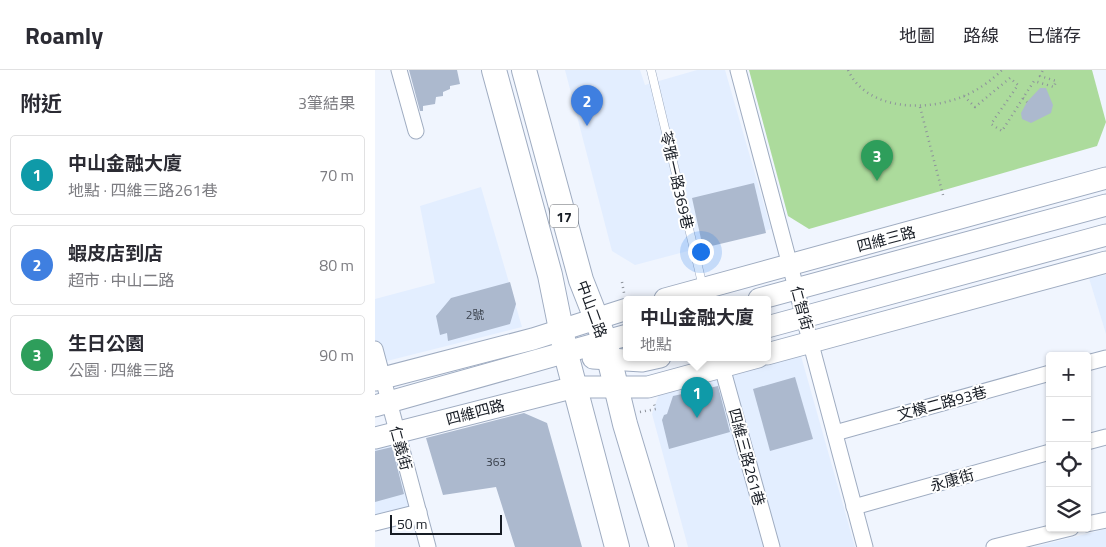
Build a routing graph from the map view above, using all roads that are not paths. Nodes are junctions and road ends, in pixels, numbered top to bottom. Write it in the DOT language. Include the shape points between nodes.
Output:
graph roads {
  1 [pos="399,70"];
  2 [pos="495,70"];
  3 [pos="524,70"];
  4 [pos="651,70"];
  5 [pos="738,70"];
  6 [pos="415,130"];
  7 [pos="1106,178"];
  8 [pos="1106,205"];
  9 [pos="1106,235"];
  10 [pos="1106,262"];
  11 [pos="791,265"];
  12 [pos="703,289"];
  13 [pos="797,289"];
  14 [pos="676,296"];
  15 [pos="770,296"];
  16 [pos="623,311"];
  17 [pos="804,317"];
  18 [pos="597,318"];
  19 [pos="771,326"];
  20 [pos="561,330"];
  21 [pos="811,342"];
  22 [pos="613,345"];
  23 [pos="375,349"];
  24 [pos="771,353"];
  25 [pos="566,354"];
  26 [pos="1106,358"];
  27 [pos="744,361"];
  28 [pos="1091,362"];
  29 [pos="722,367"];
  30 [pos="1046,375"];
  31 [pos="379,379"];
  32 [pos="575,387"];
  33 [pos="617,388"];
  34 [pos="382,404"];
  35 [pos="397,432"];
  36 [pos="835,433"];
  37 [pos="1106,437"];
  38 [pos="375,438"];
  39 [pos="1091,441"];
  40 [pos="1046,453"];
  41 [pos="854,507"];
  42 [pos="419,512"];
  43 [pos="1106,520"];
  44 [pos="375,523"];
  45 [pos="1091,523"];
  46 [pos="1055,532"];
  47 [pos="428,547"];
  48 [pos="617,547"];
  49 [pos="663,547"];
  50 [pos="772,547"];
  51 [pos="865,547"];
  52 [pos="994,547"];
  1 -- 6 [label="street"];
  2 -- 20 [label="main road, 中山二路 / 17" via="550,275"];
  3 -- 18 [label="main road, 中山二路 / 17" via="581,280"];
  4 -- 12 [label="lane, 苓雅一路369巷"];
  5 -- 11 [label="street, 仁智街"];
  7 -- 11 [label="street, 四維三路"];
  8 -- 13 [label="street, 四維三路"];
  9 -- 17 [label="street"];
  10 -- 21 [label="street"];
  11 -- 12 [label="street, 四維三路"];
  11 -- 13 [label="street, 仁智街"];
  12 -- 14 [label="street, 四維三路"];
  13 -- 15 [label="street, 四維三路"];
  13 -- 17 [label="street, 仁智街"];
  16 -- 18 [label="street"];
  17 -- 19 [label="street"];
  17 -- 21 [label="street, 仁智街"];
  18 -- 20 [label="street"];
  18 -- 22 [label="main road, 中山二路 / 17"];
  20 -- 25 [label="main road, 中山二路 / 17"];
  20 -- 31 [label="street"];
  21 -- 24 [label="street"];
  21 -- 36 [label="street, 仁智街"];
  22 -- 25 [label="street"];
  22 -- 33 [label="main road, 中山二路 / 17"];
  23 -- 31 [label="street, 仁義街"];
  25 -- 32 [label="main road, 中山二路 / 17"];
  25 -- 34 [label="street"];
  26 -- 28 [label="street"];
  27 -- 29 [label="street"];
  29 -- 33 [label="street" via="648,387"];
  29 -- 50 [label="street, 四維三路261巷"];
  30 -- 36 [label="street, 文橫二路93巷"];
  31 -- 34 [label="street, 仁義街"];
  32 -- 33 [label="street"];
  32 -- 35 [label="street, 四維四路"];
  32 -- 48 [label="main road, 中山二路 / 17"];
  33 -- 49 [label="main road, 中山二路 / 17"];
  34 -- 35 [label="street, 仁義街"];
  35 -- 38 [label="street, 四維四路"];
  35 -- 42 [label="street, 仁義街"];
  36 -- 41 [label="street, 仁智街"];
  37 -- 39 [label="street"];
  40 -- 41 [label="street, 永康街"];
  41 -- 51 [label="street, 仁智街"];
  42 -- 44 [label="street"];
  42 -- 47 [label="street, 仁義街"];
  43 -- 45 [label="street"];
  46 -- 52 [label="street"];
}
